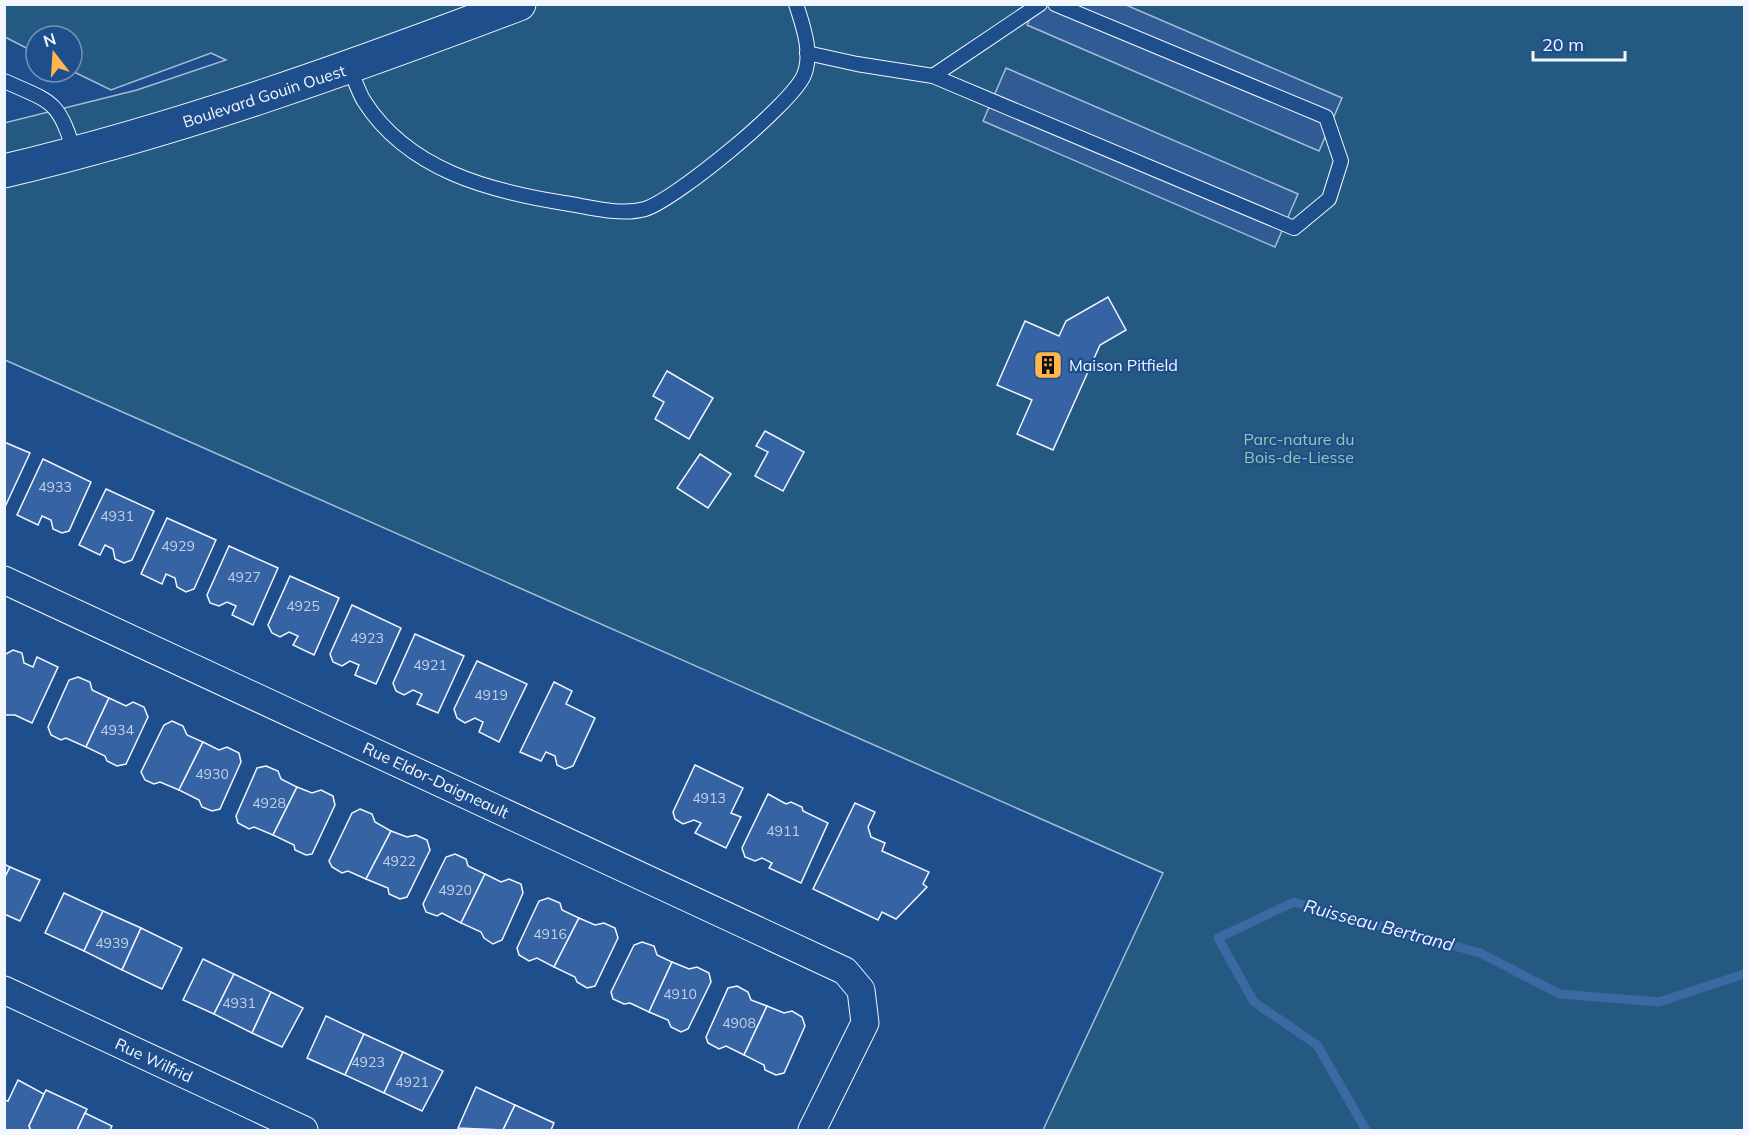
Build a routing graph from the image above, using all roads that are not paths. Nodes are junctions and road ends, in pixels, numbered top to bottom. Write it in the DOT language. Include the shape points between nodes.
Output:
graph roads {
  1 [pos="519,4"];
  2 [pos="796,4"];
  3 [pos="1040,4"];
  4 [pos="1055,4"];
  5 [pos="807,53"];
  6 [pos="350,68"];
  7 [pos="933,75"];
  8 [pos="4,81"];
  9 [pos="75,154"];
  10 [pos="4,171"];
  11 [pos="4,580"];
  12 [pos="4,990"];
  13 [pos="304,1131"];
  14 [pos="812,1131"];
  1 -- 6 [label="main road, Boulevard Gouin Ouest"];
  2 -- 5 [label="lane"];
  3 -- 7 [label="lane"];
  4 -- 7 [label="lane" via="1326,117 1341,162 1329,199 1294,228"];
  5 -- 6 [label="lane" via="803,76 777,108 682,188 663,201 632,211 498,189 462,179 433,165 409,149 379,119 364,100"];
  5 -- 7 [label="lane"];
  6 -- 9 [label="main road, Boulevard Gouin Ouest" via="246,104"];
  8 -- 9 [label="lane" via="58,110"];
  9 -- 10 [label="main road, Boulevard Gouin Ouest"];
  11 -- 14 [label="street, Rue Eldor-Daigneault" via="845,971 861,990 864,1023"];
  12 -- 13 [label="street, Rue Wilfrid"];
}
